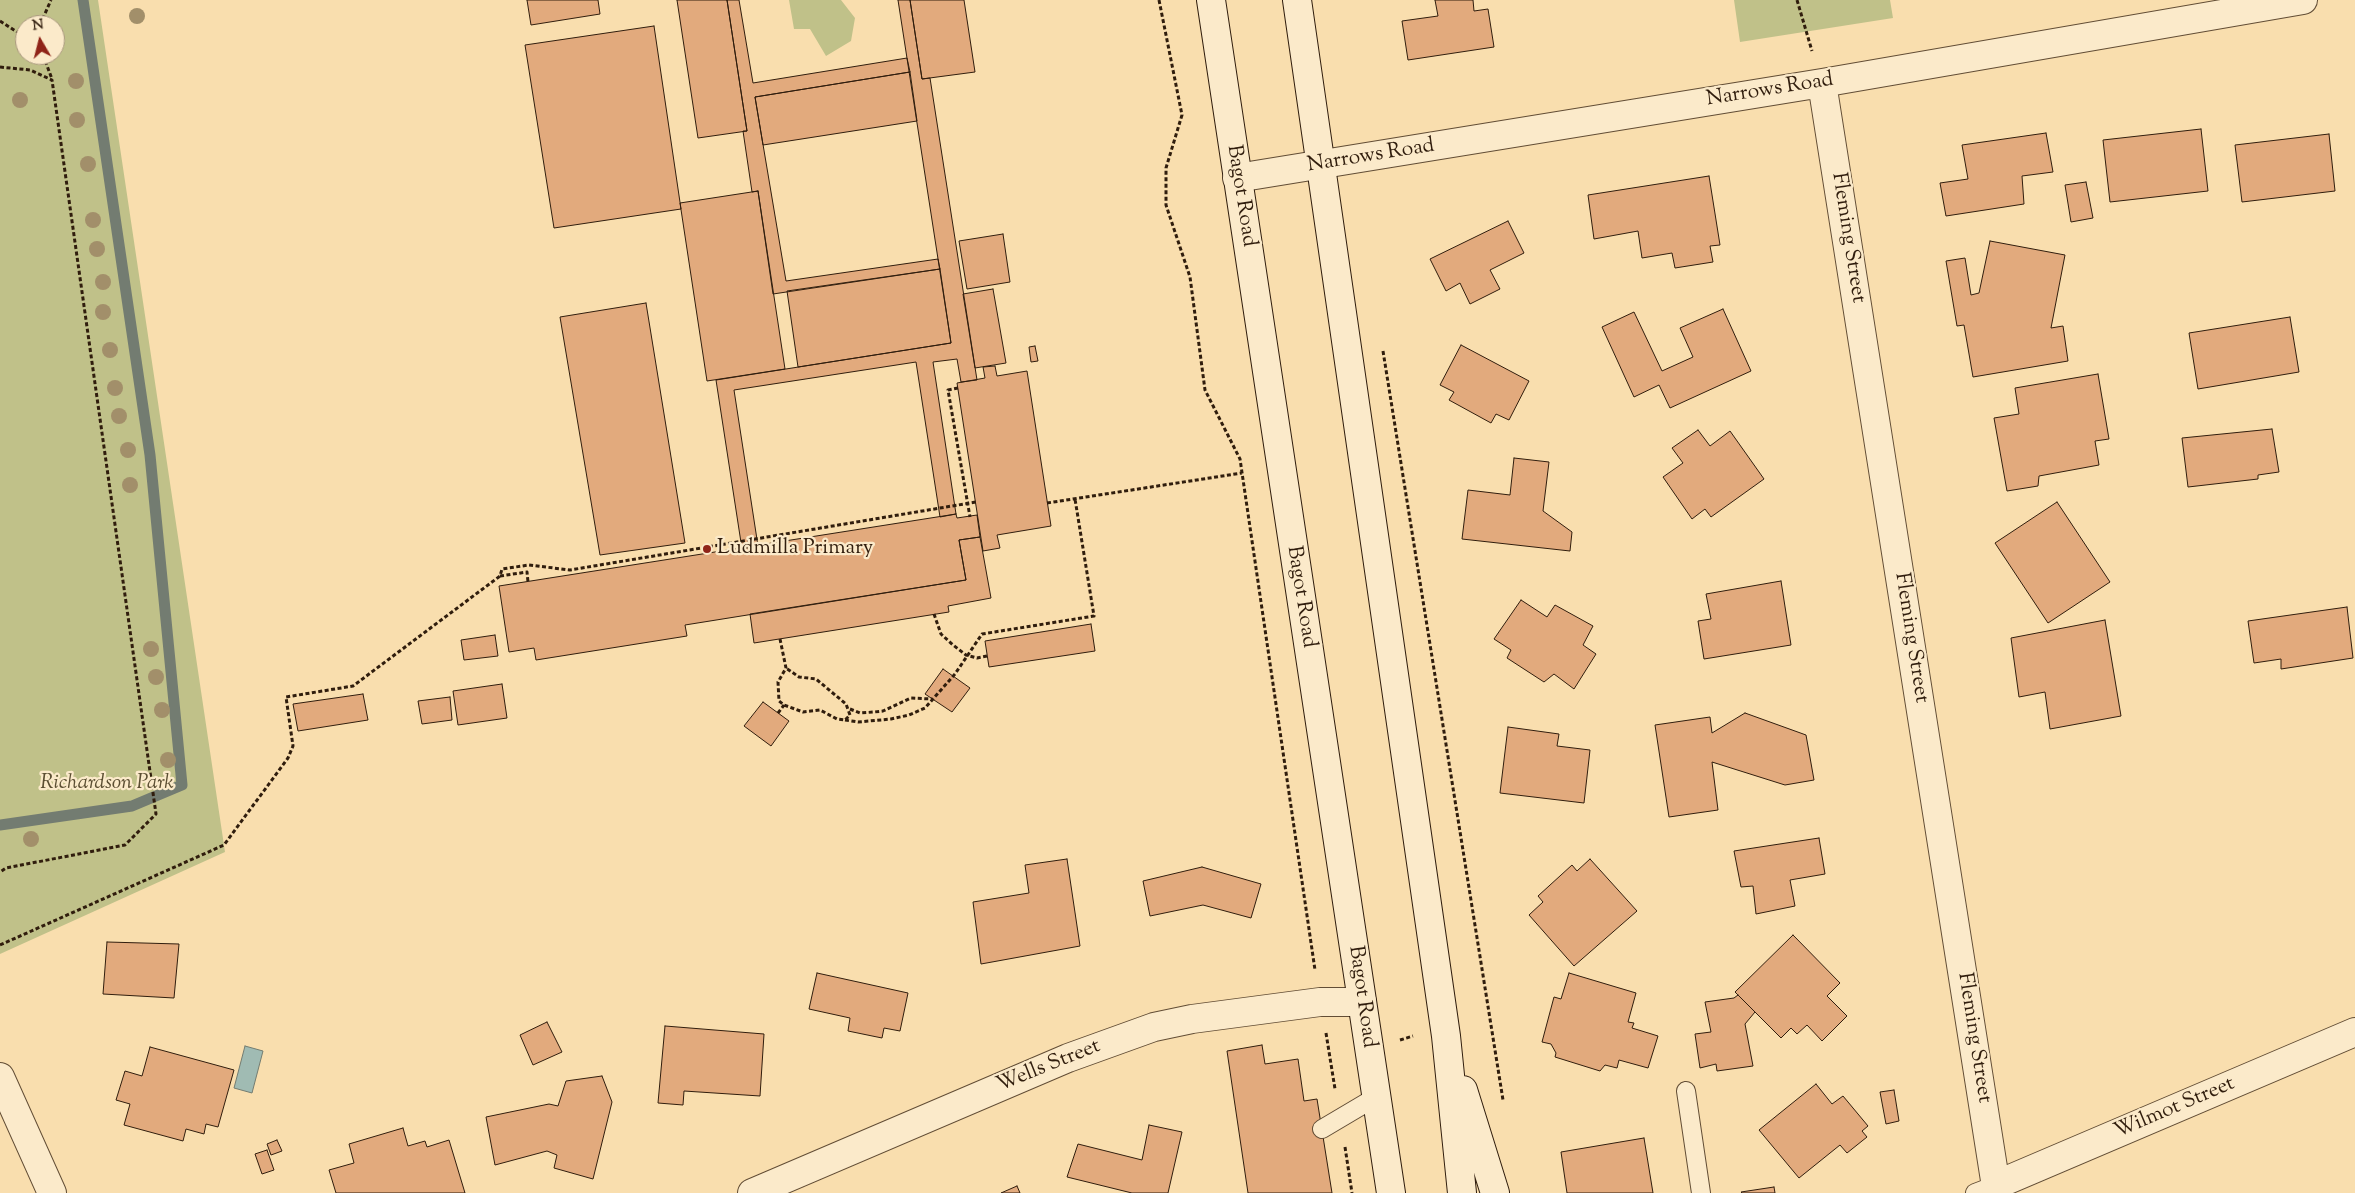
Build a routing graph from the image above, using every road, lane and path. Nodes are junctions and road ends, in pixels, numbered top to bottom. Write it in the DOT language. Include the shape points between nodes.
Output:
graph roads {
  1 [pos="51,0"];
  2 [pos="1159,0"];
  3 [pos="1211,0"];
  4 [pos="1297,0"];
  5 [pos="1797,0"];
  6 [pos="2304,0"];
  7 [pos="44,15"];
  8 [pos="0,21"];
  9 [pos="15,31"];
  10 [pos="47,65"];
  11 [pos="0,66"];
  12 [pos="52,80"];
  13 [pos="1822,83"];
  14 [pos="1321,165"];
  15 [pos="1237,178"];
  16 [pos="1382,346"];
  17 [pos="958,388"];
  18 [pos="1242,473"];
  19 [pos="1075,499"];
  20 [pos="976,502"];
  21 [pos="1046,503"];
  22 [pos="968,504"];
  23 [pos="970,517"];
  24 [pos="500,576"];
  25 [pos="528,582"];
  26 [pos="934,614"];
  27 [pos="780,639"];
  28 [pos="966,655"];
  29 [pos="987,656"];
  30 [pos="786,668"];
  31 [pos="933,699"];
  32 [pos="784,705"];
  33 [pos="849,709"];
  34 [pos="778,713"];
  35 [pos="845,720"];
  36 [pos="0,872"];
  37 [pos="0,945"];
  38 [pos="1320,1002"];
  39 [pos="1362,1002"];
  40 [pos="1491,1025"];
  41 [pos="2355,1032"];
  42 [pos="1414,1036"];
  43 [pos="1446,1036"];
  44 [pos="1400,1040"];
  45 [pos="1330,1058"];
  46 [pos="0,1077"];
  47 [pos="1686,1091"];
  48 [pos="1376,1097"];
  49 [pos="1322,1129"];
  50 [pos="1989,1190"];
  51 [pos="52,1193"];
  52 [pos="752,1193"];
  53 [pos="1391,1193"];
  54 [pos="1462,1193"];
  55 [pos="1495,1193"];
  56 [pos="1700,1193"];
  1 -- 7 [label="path"];
  2 -- 18 [label="path" via="1182,115 1166,168 1166,205 1190,277 1205,390 1240,459"];
  3 -- 15 [label="street, Bagot Road"];
  4 -- 14 [label="street"];
  5 -- 13 [label="path"];
  6 -- 13 [label="street, Narrows Road"];
  8 -- 9 [label="path"];
  10 -- 12 [label="path"];
  11 -- 12 [label="path" via="30,70"];
  12 -- 36 [label="path" via="156,814 125,845 6,868"];
  13 -- 14 [label="street, Narrows Road"];
  13 -- 50 [label="street, Fleming Street"];
  14 -- 15 [label="street, Narrows Road"];
  14 -- 43 [label="street"];
  15 -- 39 [label="street, Bagot Road"];
  16 -- 40 [label="path"];
  17 -- 22 [label="path" via="948,390"];
  18 -- 19 [label="path"];
  18 -- 38 [label="path"];
  19 -- 21 [label="path"];
  19 -- 28 [label="path" via="1094,616 982,634"];
  20 -- 22 [label="path"];
  22 -- 23 [label="path"];
  22 -- 24 [label="path" via="570,570 529,565 502,569"];
  24 -- 25 [label="path" via="527,572"];
  24 -- 37 [label="path" via="353,686 286,697 293,746 288,758 224,845"];
  26 -- 28 [label="path" via="941,634"];
  27 -- 30 [label="path"];
  28 -- 29 [label="path" via="976,658"];
  28 -- 31 [label="path" via="955,674"];
  30 -- 32 [label="path" via="777,689 779,701"];
  30 -- 33 [label="path" via="799,677 816,679"];
  31 -- 33 [label="path" via="911,698 874,712"];
  31 -- 35 [label="path" via="925,708 909,715 875,721"];
  32 -- 34 [label="path"];
  32 -- 35 [label="path" via="803,712 820,710"];
  33 -- 35 [label="path" via="850,715"];
  38 -- 39 [label="street, Wells Street"];
  38 -- 45 [label="path"];
  38 -- 52 [label="street, Wells Street" via="1192,1018 1117,1039"];
  39 -- 48 [label="street, Bagot Road"];
  41 -- 50 [label="street, Wilmot Street"];
  42 -- 44 [label="path"];
  43 -- 54 [label="street"];
  43 -- 55 [label="street"];
  46 -- 51 [label="street"];
  47 -- 56 [label="lane"];
  48 -- 49 [label="lane"];
  48 -- 53 [label="street, Bagot Road"];
}
